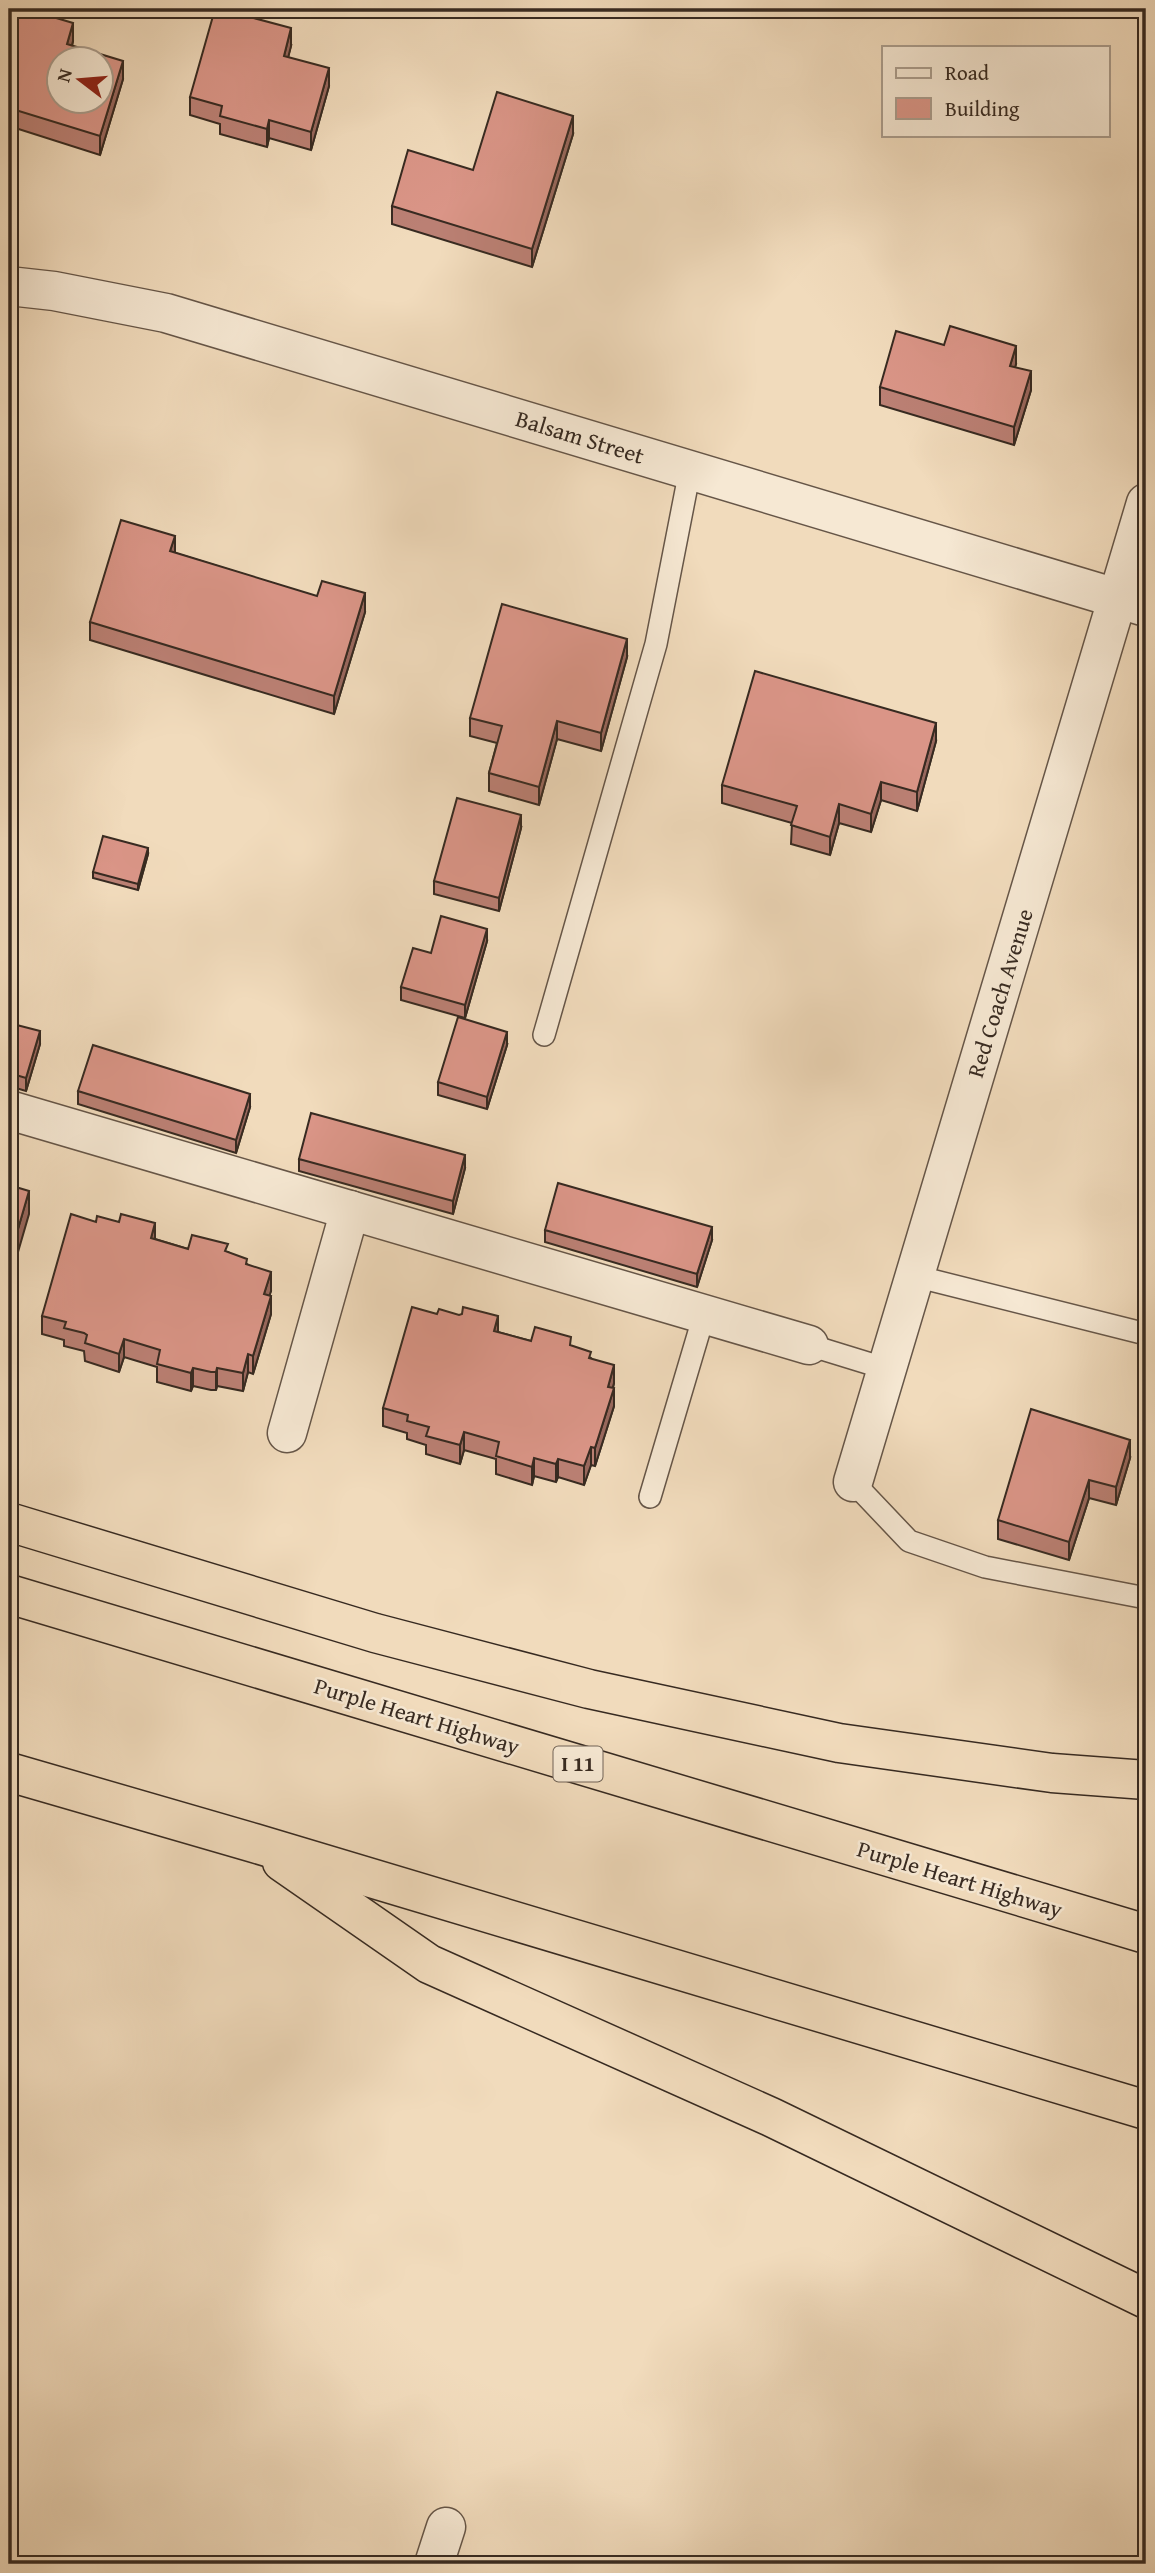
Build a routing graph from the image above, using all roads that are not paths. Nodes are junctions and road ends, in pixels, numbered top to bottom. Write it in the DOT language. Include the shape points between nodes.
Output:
graph roads {
  1 [pos="9,286"];
  2 [pos="690,470"];
  3 [pos="1146,503"];
  4 [pos="1132,603"];
  5 [pos="544,1035"];
  6 [pos="9,1110"];
  7 [pos="350,1210"];
  8 [pos="915,1276"];
  9 [pos="704,1315"];
  10 [pos="1146,1334"];
  11 [pos="809,1345"];
  12 [pos="887,1369"];
  13 [pos="287,1433"];
  14 [pos="853,1482"];
  15 [pos="650,1497"];
  16 [pos="9,1522"];
  17 [pos="9,1594"];
  18 [pos="1146,1598"];
  19 [pos="9,1772"];
  20 [pos="1146,1780"];
  21 [pos="254,1843"];
  22 [pos="1146,1934"];
  23 [pos="1146,2110"];
  24 [pos="1146,2299"];
  25 [pos="446,2527"];
  26 [pos="434,2564"];
  1 -- 2 [label="street, Balsam Street" via="166,313"];
  2 -- 4 [label="street, Balsam Street"];
  2 -- 5 [label="lane" via="656,644"];
  3 -- 4 [label="street, Red Coach Avenue"];
  4 -- 8 [label="street, Red Coach Avenue"];
  6 -- 7 [label="street"];
  7 -- 9 [label="street"];
  7 -- 13 [label="street"];
  8 -- 10 [label="lane"];
  8 -- 12 [label="street, Red Coach Avenue"];
  9 -- 11 [label="street"];
  9 -- 15 [label="lane"];
  11 -- 12 [label="lane"];
  12 -- 14 [label="street, Red Coach Avenue"];
  14 -- 18 [label="lane" via="909,1541 985,1567"];
  16 -- 20 [label="highway" via="375,1633 589,1689 839,1743 1052,1773"];
  17 -- 22 [label="highway, Purple Heart Highway / I 11"];
  19 -- 21 [label="highway"];
  21 -- 23 [label="highway"];
  21 -- 24 [label="highway" via="429,1964 771,2117"];
  25 -- 26 [label="street"];
}
